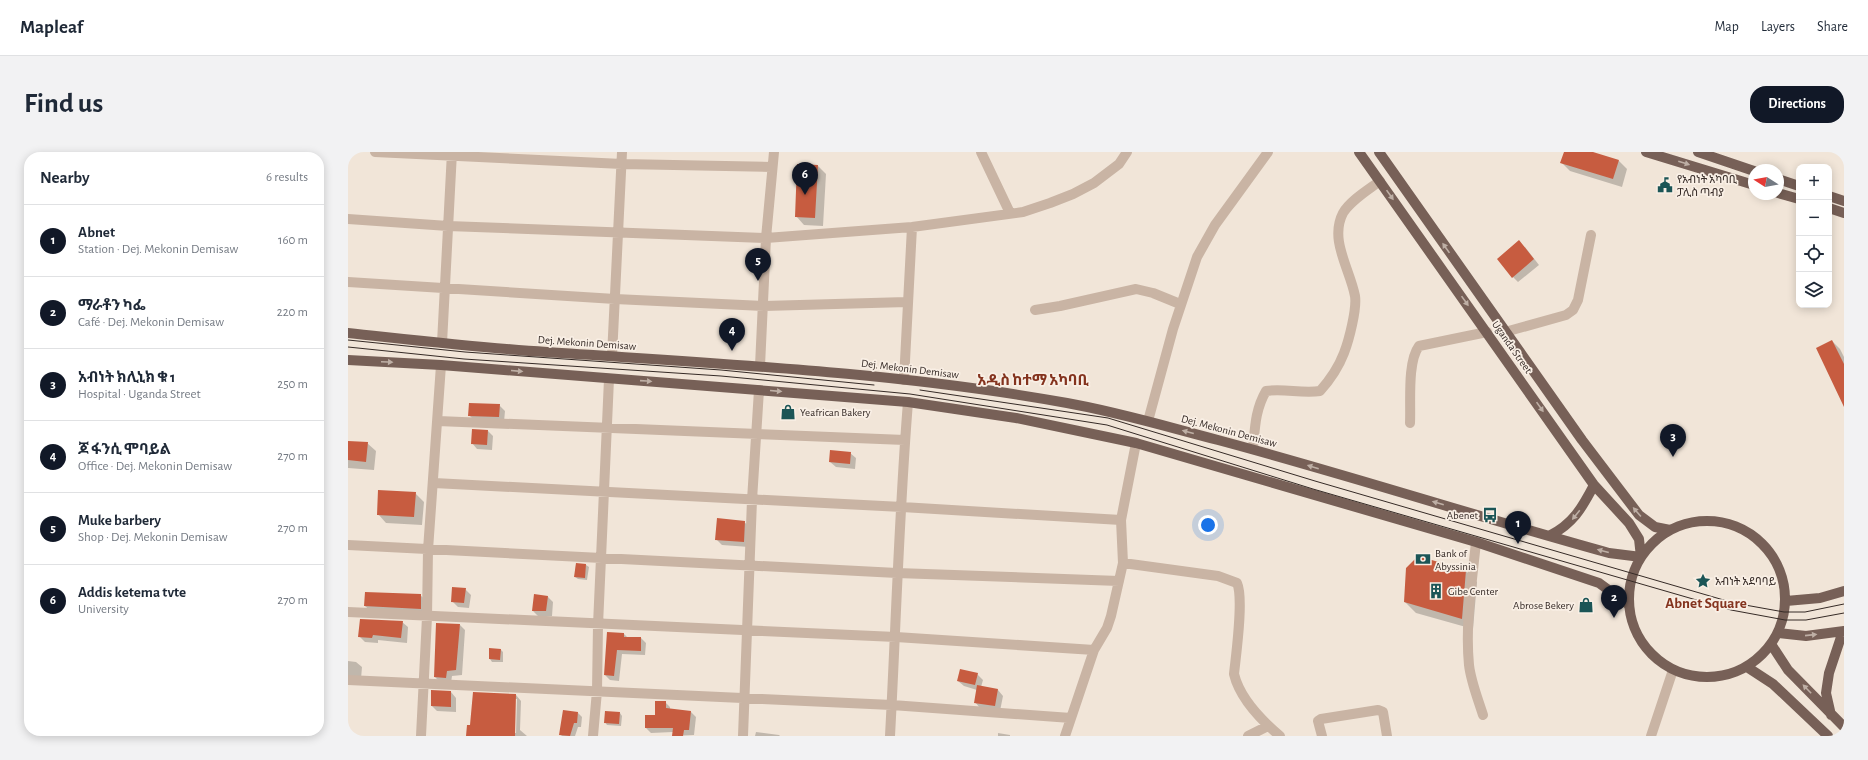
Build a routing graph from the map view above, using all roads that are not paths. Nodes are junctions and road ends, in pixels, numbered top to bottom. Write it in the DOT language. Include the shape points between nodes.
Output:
graph roads {
  1 [pos="376,152"];
  2 [pos="622,152"];
  3 [pos="774,152"];
  4 [pos="981,152"];
  5 [pos="1127,152"];
  6 [pos="1268,152"];
  7 [pos="1359,152"];
  8 [pos="1646,152"];
  9 [pos="1698,152"];
  10 [pos="452,153"];
  11 [pos="1382,154"];
  12 [pos="622,164"];
  13 [pos="772,167"];
  14 [pos="1748,169"];
  15 [pos="1380,181"];
  16 [pos="1784,181"];
  17 [pos="1748,183"];
  18 [pos="1796,185"];
  19 [pos="1784,195"];
  20 [pos="1832,197"];
  21 [pos="1796,198"];
  22 [pos="1844,200"];
  23 [pos="1832,209"];
  24 [pos="1010,213"];
  25 [pos="1844,213"];
  26 [pos="348,219"];
  27 [pos="448,226"];
  28 [pos="912,227"];
  29 [pos="618,232"];
  30 [pos="1591,235"];
  31 [pos="766,238"];
  32 [pos="348,282"];
  33 [pos="445,289"];
  34 [pos="615,299"];
  35 [pos="907,302"];
  36 [pos="1180,304"];
  37 [pos="764,306"];
  38 [pos="1035,310"];
  39 [pos="1487,332"];
  40 [pos="1505,332"];
  41 [pos="348,333"];
  42 [pos="442,343"];
  43 [pos="612,356"];
  44 [pos="348,360"];
  45 [pos="441,365"];
  46 [pos="760,366"];
  47 [pos="609,379"];
  48 [pos="904,380"];
  49 [pos="759,390"];
  50 [pos="908,402"];
  51 [pos="438,421"];
  52 [pos="1148,421"];
  53 [pos="1410,423"];
  54 [pos="608,428"];
  55 [pos="755,435"];
  56 [pos="905,440"];
  57 [pos="1136,443"];
  58 [pos="1253,450"];
  59 [pos="434,483"];
  60 [pos="1594,485"];
  61 [pos="604,492"];
  62 [pos="752,500"];
  63 [pos="902,507"];
  64 [pos="1121,520"];
  65 [pos="1670,530"];
  66 [pos="1549,536"];
  67 [pos="1476,542"];
  68 [pos="348,545"];
  69 [pos="428,550"];
  70 [pos="1641,557"];
  71 [pos="601,559"];
  72 [pos="1123,563"];
  73 [pos="749,566"];
  74 [pos="897,573"];
  75 [pos="1119,581"];
  76 [pos="1844,592"];
  77 [pos="1786,600"];
  78 [pos="1629,605"];
  79 [pos="348,612"];
  80 [pos="427,617"];
  81 [pos="598,625"];
  82 [pos="746,631"];
  83 [pos="1843,631"];
  84 [pos="1778,633"];
  85 [pos="896,637"];
  86 [pos="1772,644"];
  87 [pos="1094,650"];
  88 [pos="1747,667"];
  89 [pos="1673,670"];
  90 [pos="348,680"];
  91 [pos="423,684"];
  92 [pos="597,691"];
  93 [pos="743,698"];
  94 [pos="892,705"];
  95 [pos="1831,714"];
  96 [pos="1483,715"];
  97 [pos="1071,718"];
  98 [pos="1268,726"];
  99 [pos="1844,727"];
  100 [pos="1825,735"];
  101 [pos="420,736"];
  102 [pos="593,736"];
  103 [pos="742,736"];
  104 [pos="890,736"];
  105 [pos="1065,736"];
  106 [pos="1248,736"];
  107 [pos="1280,736"];
  108 [pos="1322,736"];
  109 [pos="1387,736"];
  110 [pos="1651,736"];
  1 -- 10 [label="street"];
  2 -- 12 [label="street"];
  3 -- 13 [label="street"];
  4 -- 24 [label="street"];
  5 -- 24 [label="street" via="1120,164 1074,194 1023,212"];
  6 -- 36 [label="street" via="1203,244"];
  7 -- 15 [label="main road, Uganda Street"];
  8 -- 17 [label="main road, one-way"];
  9 -- 14 [label="main road"];
  10 -- 12 [label="street"];
  10 -- 27 [label="street"];
  40 -- 11 [label="main road, Uganda Street, one-way"];
  12 -- 13 [label="street"];
  12 -- 29 [label="street"];
  13 -- 31 [label="street"];
  15 -- 39 [label="main road, Uganda Street, one-way"];
  15 -- 58 [label="street" via="1343,213 1338,232 1338,242 1355,297 1344,353 1320,392 1277,389 1266,391 1259,402 1255,418"];
  16 -- 18 [label="main road"];
  19 -- 21 [label="main road"];
  20 -- 22 [label="main road"];
  23 -- 25 [label="main road"];
  24 -- 28 [label="street"];
  26 -- 27 [label="street"];
  27 -- 29 [label="street"];
  27 -- 33 [label="street"];
  28 -- 31 [label="street"];
  28 -- 35 [label="street"];
  29 -- 31 [label="street"];
  29 -- 34 [label="street"];
  30 -- 40 [label="street" via="1578,300 1573,310 1566,315"];
  31 -- 37 [label="street"];
  32 -- 33 [label="street"];
  33 -- 34 [label="street"];
  33 -- 42 [label="street"];
  34 -- 37 [label="street"];
  34 -- 43 [label="street"];
  35 -- 37 [label="street"];
  35 -- 48 [label="street"];
  36 -- 38 [label="street" via="1136,289"];
  36 -- 52 [label="street"];
  37 -- 46 [label="street"];
  39 -- 53 [label="street" via="1419,346 1412,362"];
  39 -- 60 [label="main road, Uganda Street, one-way"];
  65 -- 40 [label="main road, Uganda Street, one-way" via="1655,527 1639,515"];
  41 -- 42 [label="main road, Dej. Mekonin Demisaw"];
  42 -- 43 [label="main road, Dej. Mekonin Demisaw"];
  43 -- 46 [label="main road, Dej. Mekonin Demisaw"];
  44 -- 45 [label="main road, one-way"];
  45 -- 47 [label="main road, one-way"];
  45 -- 51 [label="street"];
  46 -- 48 [label="main road, Dej. Mekonin Demisaw"];
  47 -- 49 [label="main road, one-way"];
  47 -- 54 [label="street"];
  48 -- 52 [label="main road, Dej. Mekonin Demisaw" via="1068,403"];
  49 -- 50 [label="main road, one-way"];
  49 -- 55 [label="street"];
  50 -- 56 [label="street"];
  50 -- 57 [label="main road" via="1016,418"];
  51 -- 54 [label="street"];
  51 -- 59 [label="street"];
  58 -- 52 [label="main road, Dej. Mekonin Demisaw, one-way"];
  54 -- 55 [label="street"];
  54 -- 61 [label="street"];
  55 -- 56 [label="street"];
  55 -- 62 [label="street"];
  56 -- 63 [label="street"];
  57 -- 64 [label="street"];
  57 -- 67 [label="main road"];
  66 -- 58 [label="main road, Dej. Mekonin Demisaw, one-way"];
  59 -- 61 [label="street"];
  59 -- 69 [label="street"];
  60 -- 66 [label="main road, one-way" via="1584,504 1564,529"];
  60 -- 70 [label="main road, Uganda Street" via="1629,523 1639,539"];
  61 -- 62 [label="street"];
  61 -- 71 [label="street"];
  62 -- 63 [label="street"];
  62 -- 73 [label="street"];
  63 -- 64 [label="street"];
  63 -- 74 [label="street"];
  64 -- 72 [label="street"];
  65 -- 70 [label="main road" via="1654,542"];
  65 -- 77 [label="main road" via="1687,523 1708,520 1728,523 1747,531 1763,544 1776,560"];
  70 -- 66 [label="main road, Dej. Mekonin Demisaw, one-way" via="1609,552"];
  67 -- 78 [label="main road" via="1599,583"];
  67 -- 96 [label="street" via="1468,640 1475,692"];
  68 -- 69 [label="street"];
  69 -- 71 [label="street"];
  69 -- 80 [label="street"];
  70 -- 78 [label="main road" via="1634,571"];
  71 -- 73 [label="street"];
  71 -- 81 [label="street"];
  72 -- 75 [label="street"];
  72 -- 98 [label="street" via="1218,576 1237,583 1239,600 1234,674 1245,698"];
  73 -- 74 [label="street"];
  73 -- 82 [label="street"];
  74 -- 75 [label="street"];
  74 -- 85 [label="street"];
  75 -- 87 [label="street" via="1107,628"];
  76 -- 77 [label="main road" via="1820,598"];
  77 -- 84 [label="main road"];
  78 -- 89 [label="main road" via="1632,621 1647,650 1659,662"];
  79 -- 80 [label="street"];
  80 -- 81 [label="street"];
  80 -- 91 [label="street"];
  81 -- 82 [label="street"];
  81 -- 92 [label="street"];
  82 -- 85 [label="street"];
  82 -- 93 [label="street"];
  84 -- 83 [label="main road, one-way" via="1806,636"];
  83 -- 95 [label="main road" via="1829,673 1826,693"];
  84 -- 86 [label="main road"];
  85 -- 87 [label="street"];
  85 -- 94 [label="street"];
  86 -- 88 [label="main road"];
  95 -- 86 [label="main road, one-way" via="1788,670"];
  87 -- 97 [label="street"];
  88 -- 89 [label="main road" via="1729,675 1710,678"];
  88 -- 100 [label="main road" via="1773,684"];
  89 -- 110 [label="street"];
  90 -- 91 [label="street"];
  91 -- 92 [label="street"];
  91 -- 101 [label="street"];
  92 -- 93 [label="street"];
  92 -- 102 [label="street"];
  93 -- 94 [label="street"];
  93 -- 103 [label="street"];
  94 -- 97 [label="street"];
  94 -- 104 [label="street"];
  95 -- 99 [label="main road"];
  97 -- 105 [label="street"];
  98 -- 106 [label="street"];
  98 -- 107 [label="street"];
  108 -- 109 [label="street" via="1318,726 1321,719 1378,710 1383,712"];
}
